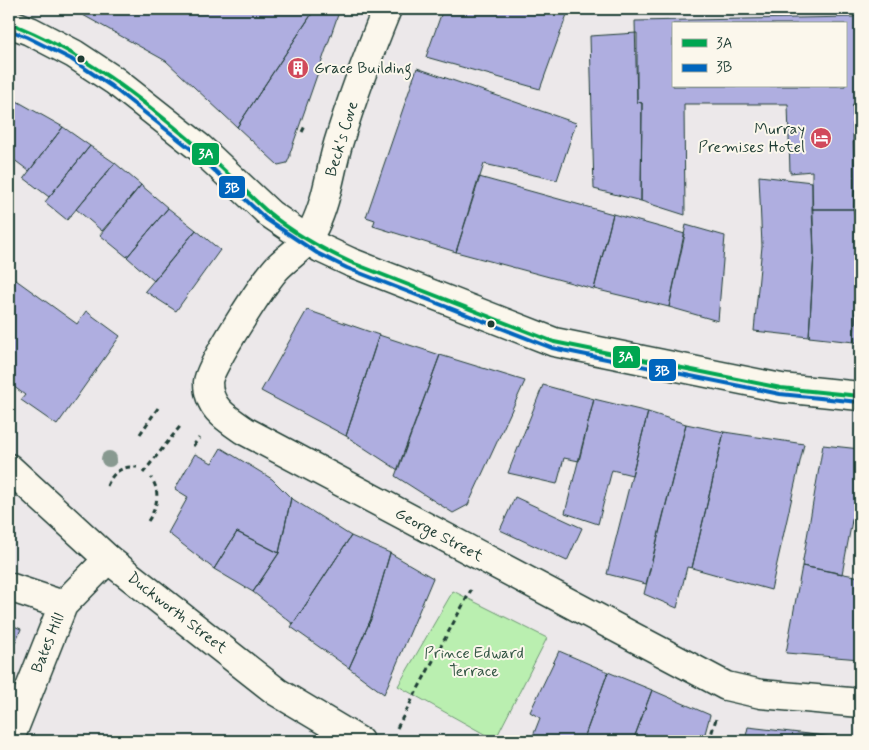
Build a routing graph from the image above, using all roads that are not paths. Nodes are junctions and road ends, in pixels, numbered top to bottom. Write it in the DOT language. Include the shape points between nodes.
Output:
graph roads {
  1 [pos="387,9"];
  2 [pos="9,23"];
  3 [pos="307,240"];
  4 [pos="860,396"];
  5 [pos="9,468"];
  6 [pos="108,559"];
  7 [pos="9,587"];
  8 [pos="63,604"];
  9 [pos="860,703"];
  10 [pos="9,741"];
  11 [pos="359,741"];
  1 -- 3 [label="street, Beck's Cove" via="338,144 324,202"];
  2 -- 3 [label="street" via="74,54 114,81 200,148 270,214"];
  3 -- 4 [label="street" via="350,262 554,342 782,388"];
  3 -- 9 [label="street, George Street" via="276,270 216,363 208,380 210,397 219,413 253,435 726,686 761,694"];
  5 -- 6 [label="street, Duckworth Street"];
  6 -- 8 [label="street, Bates Hill"];
  6 -- 11 [label="street, Duckworth Street" via="277,692"];
  7 -- 8 [label="street"];
  8 -- 10 [label="street, Bates Hill"];
}
